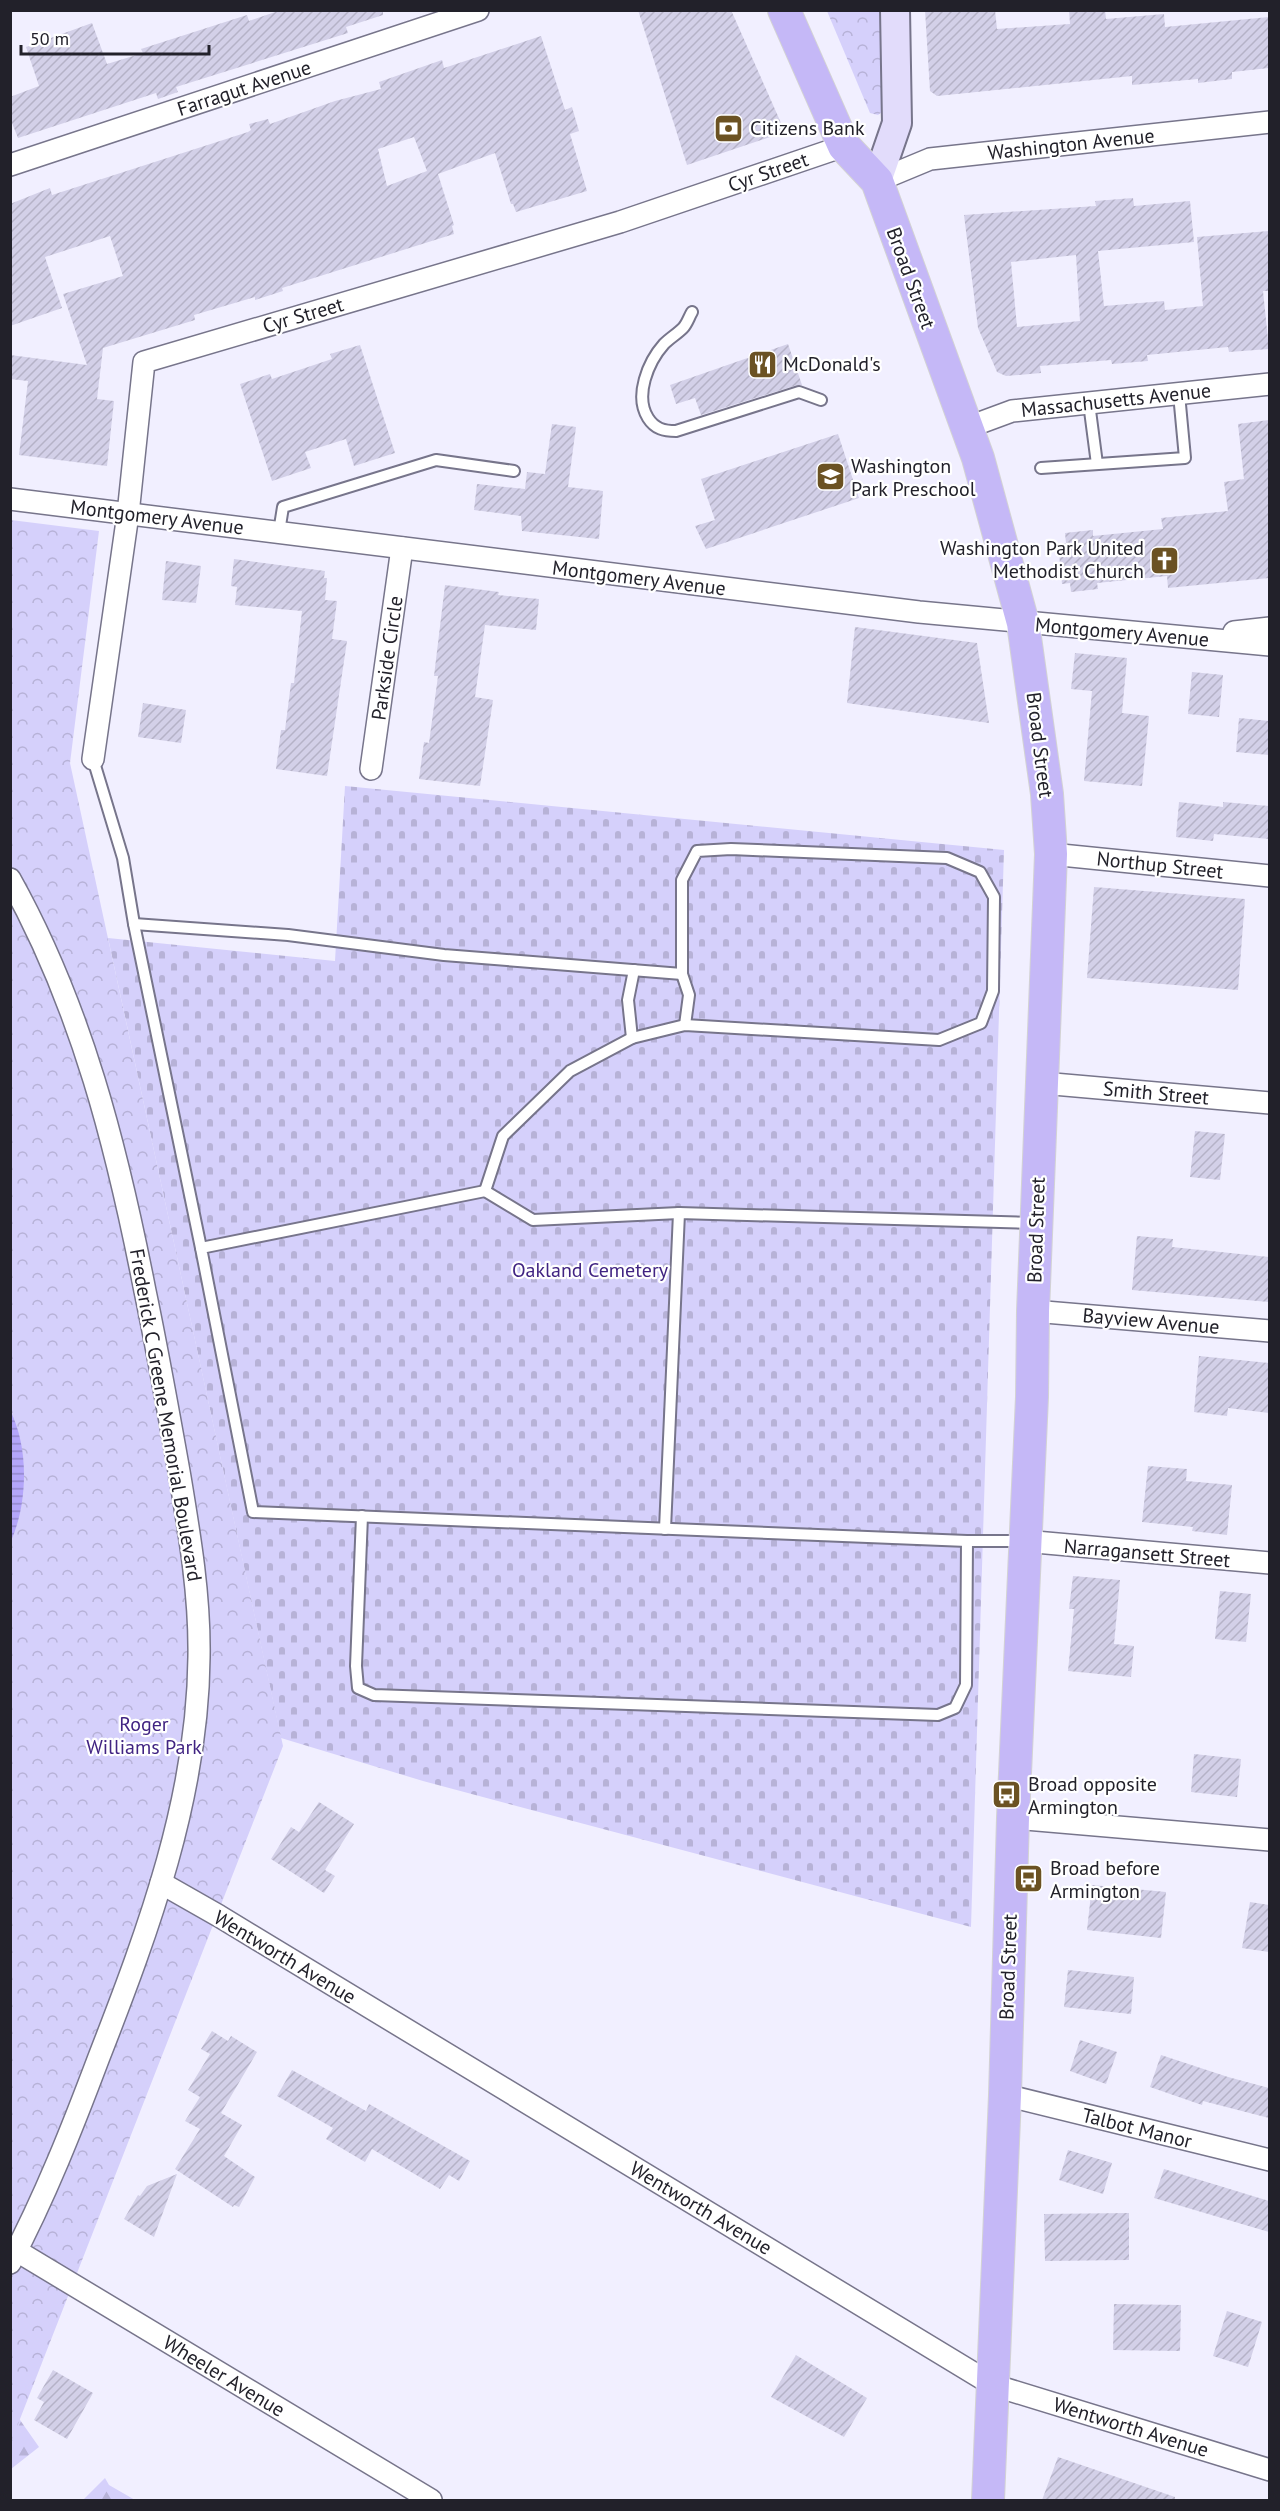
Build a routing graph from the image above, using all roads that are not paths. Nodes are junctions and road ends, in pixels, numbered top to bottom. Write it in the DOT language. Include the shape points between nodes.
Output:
graph roads {
  1 [pos="478,10"];
  2 [pos="784,10"];
  3 [pos="895,10"];
  4 [pos="1269,122"];
  5 [pos="844,146"];
  6 [pos="10,165"];
  7 [pos="877,181"];
  8 [pos="692,312"];
  9 [pos="1269,384"];
  10 [pos="1179,394"];
  11 [pos="821,400"];
  12 [pos="1089,403"];
  13 [pos="966,428"];
  14 [pos="1097,464"];
  15 [pos="1041,468"];
  16 [pos="514,471"];
  17 [pos="10,499"];
  18 [pos="128,514"];
  19 [pos="279,532"];
  20 [pos="402,548"];
  21 [pos="1023,623"];
  22 [pos="1269,628"];
  23 [pos="1190,638"];
  24 [pos="1269,645"];
  25 [pos="93,759"];
  26 [pos="371,769"];
  27 [pos="1051,854"];
  28 [pos="1269,876"];
  29 [pos="10,879"];
  30 [pos="134,924"];
  31 [pos="634,970"];
  32 [pos="682,974"];
  33 [pos="685,1025"];
  34 [pos="632,1038"];
  35 [pos="1042,1083"];
  36 [pos="1269,1103"];
  37 [pos="485,1191"];
  38 [pos="680,1213"];
  39 [pos="1037,1224"];
  40 [pos="201,1248"];
  41 [pos="1033,1311"];
  42 [pos="1269,1331"];
  43 [pos="362,1516"];
  44 [pos="665,1529"];
  45 [pos="967,1541"];
  46 [pos="1024,1541"];
  47 [pos="1269,1563"];
  48 [pos="1013,1818"];
  49 [pos="1269,1840"];
  50 [pos="161,1884"];
  51 [pos="1005,2095"];
  52 [pos="1269,2160"];
  53 [pos="14,2257"];
  54 [pos="993,2385"];
  55 [pos="1269,2470"];
  56 [pos="431,2500"];
  57 [pos="988,2500"];
  1 -- 6 [label="street, Farragut Avenue"];
  2 -- 5 [label="main road, Broad Street"];
  3 -- 7 [label="main road" via="897,123"];
  4 -- 7 [label="street, Washington Avenue" via="930,159"];
  5 -- 7 [label="main road, Broad Street"];
  5 -- 18 [label="street, Cyr Street" via="620,222 144,362"];
  7 -- 13 [label="main road, Broad Street"];
  8 -- 11 [label="lane" via="683,328 664,343 644,382 642,398 652,425 676,431 799,392"];
  9 -- 10 [label="street, Massachusetts Avenue"];
  10 -- 12 [label="street, Massachusetts Avenue"];
  10 -- 14 [label="lane" via="1185,458"];
  12 -- 13 [label="street, Massachusetts Avenue" via="1012,411"];
  12 -- 14 [label="lane"];
  13 -- 21 [label="main road, Broad Street" via="978,458"];
  14 -- 15 [label="lane"];
  16 -- 19 [label="lane" via="436,460 282,507"];
  17 -- 18 [label="street, Montgomery Avenue"];
  18 -- 19 [label="street, Montgomery Avenue"];
  18 -- 25 [label="street, Cyr Street"];
  19 -- 20 [label="street, Montgomery Avenue"];
  20 -- 21 [label="street, Montgomery Avenue"];
  20 -- 26 [label="street, Parkside Circle"];
  21 -- 23 [label="street, Montgomery Avenue"];
  21 -- 27 [label="main road, Broad Street" via="1046,783"];
  22 -- 23 [label="street"];
  23 -- 24 [label="street, Montgomery Avenue"];
  25 -- 30 [label="lane" via="123,858"];
  27 -- 28 [label="street, Northup Street"];
  27 -- 35 [label="main road, Broad Street"];
  29 -- 50 [label="street, Frederick C Greene Memorial Boulevard" via="58,976 107,1120 139,1258 190,1538 198,1609 198,1692 186,1786"];
  30 -- 31 [label="lane" via="288,935 444,955"];
  30 -- 40 [label="lane"];
  31 -- 32 [label="lane"];
  31 -- 34 [label="lane" via="627,1000"];
  32 -- 33 [label="lane" via="689,995"];
  32 -- 33 [label="lane" via="681,880 697,851 947,858 980,872 994,897 993,991 981,1023 939,1040"];
  33 -- 34 [label="lane"];
  34 -- 37 [label="lane" via="570,1071 503,1136"];
  35 -- 36 [label="street, Smith Street"];
  35 -- 39 [label="main road, Broad Street"];
  37 -- 38 [label="lane" via="533,1220"];
  37 -- 40 [label="lane"];
  38 -- 39 [label="lane"];
  38 -- 44 [label="lane"];
  39 -- 41 [label="main road, Broad Street"];
  40 -- 43 [label="lane" via="253,1512"];
  41 -- 42 [label="street, Bayview Avenue"];
  41 -- 46 [label="main road, Broad Street"];
  43 -- 44 [label="lane"];
  43 -- 45 [label="lane" via="356,1666 358,1688 374,1695 938,1715 955,1708 966,1685"];
  44 -- 45 [label="lane"];
  45 -- 46 [label="lane"];
  46 -- 47 [label="street, Narragansett Street"];
  46 -- 48 [label="main road, Broad Street"];
  48 -- 49 [label="street"];
  48 -- 51 [label="main road, Broad Street"];
  50 -- 53 [label="street, Frederick C Greene Memorial Boulevard" via="98,2060"];
  50 -- 54 [label="street, Wentworth Avenue"];
  51 -- 52 [label="street, Talbot Manor"];
  51 -- 54 [label="main road, Broad Street"];
  53 -- 56 [label="street, Wheeler Avenue"];
  54 -- 55 [label="street, Wentworth Avenue"];
  54 -- 57 [label="main road, Broad Street"];
}
